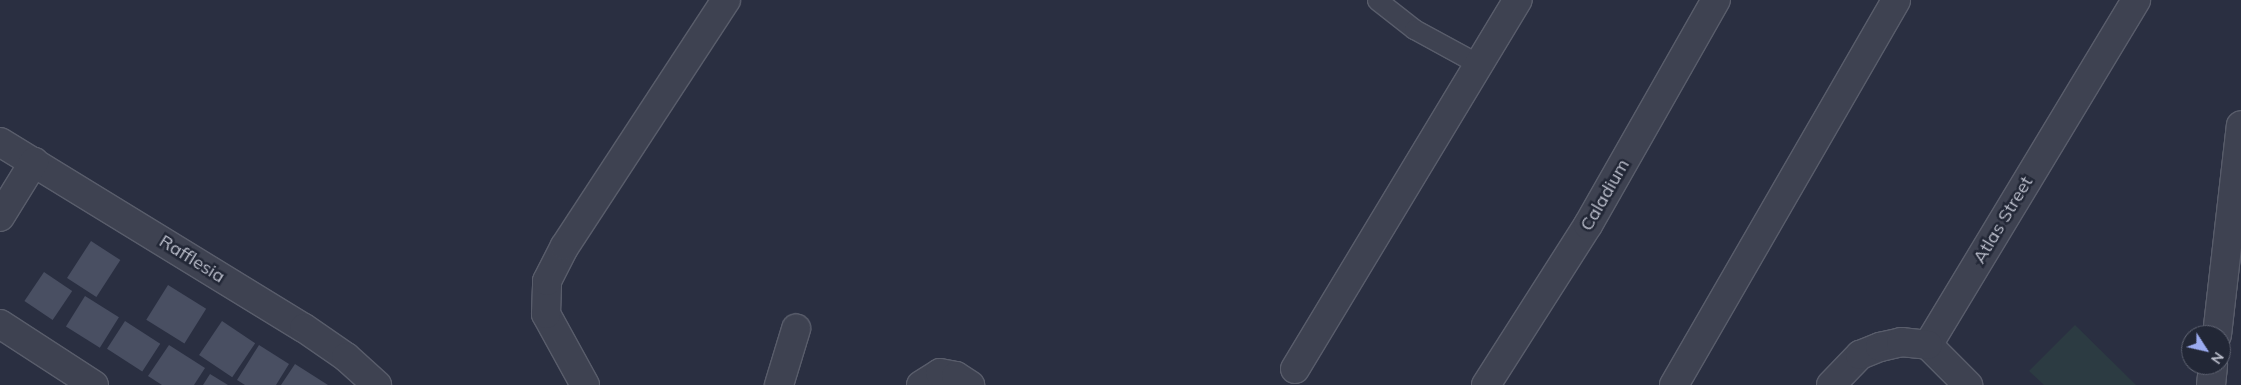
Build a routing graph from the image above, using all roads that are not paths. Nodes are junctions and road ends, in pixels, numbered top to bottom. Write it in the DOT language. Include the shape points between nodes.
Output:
graph roads {
  1 [pos="726,0"];
  2 [pos="1377,0"];
  3 [pos="1518,0"];
  4 [pos="1716,0"];
  5 [pos="1896,0"];
  6 [pos="2136,0"];
  7 [pos="1480,65"];
  8 [pos="2241,125"];
  9 [pos="0,142"];
  10 [pos="34,162"];
  11 [pos="0,217"];
  12 [pos="0,324"];
  13 [pos="2218,325"];
  14 [pos="796,329"];
  15 [pos="1928,345"];
  16 [pos="1295,369"];
  17 [pos="94,385"];
  18 [pos="378,385"];
  19 [pos="585,385"];
  20 [pos="779,385"];
  21 [pos="921,385"];
  22 [pos="970,385"];
  23 [pos="1486,385"];
  24 [pos="1674,385"];
  25 [pos="1831,385"];
  26 [pos="1968,385"];
  1 -- 19 [label="street" via="565,246 547,281 546,314"];
  2 -- 7 [label="lane" via="1414,29"];
  3 -- 7 [label="street"];
  4 -- 23 [label="street, Caladium" via="1588,225"];
  5 -- 24 [label="street"];
  6 -- 15 [label="street, Atlas Street"];
  7 -- 16 [label="street"];
  8 -- 13 [label="street"];
  9 -- 10 [label="street, Rafflesia"];
  10 -- 11 [label="street"];
  10 -- 18 [label="street, Rafflesia" via="304,328 346,357"];
  12 -- 17 [label="street"];
  14 -- 20 [label="street"];
  15 -- 25 [label="street" via="1900,342 1860,355"];
  15 -- 26 [label="street"];
  21 -- 22 [label="street" via="940,373 956,376"];
}
